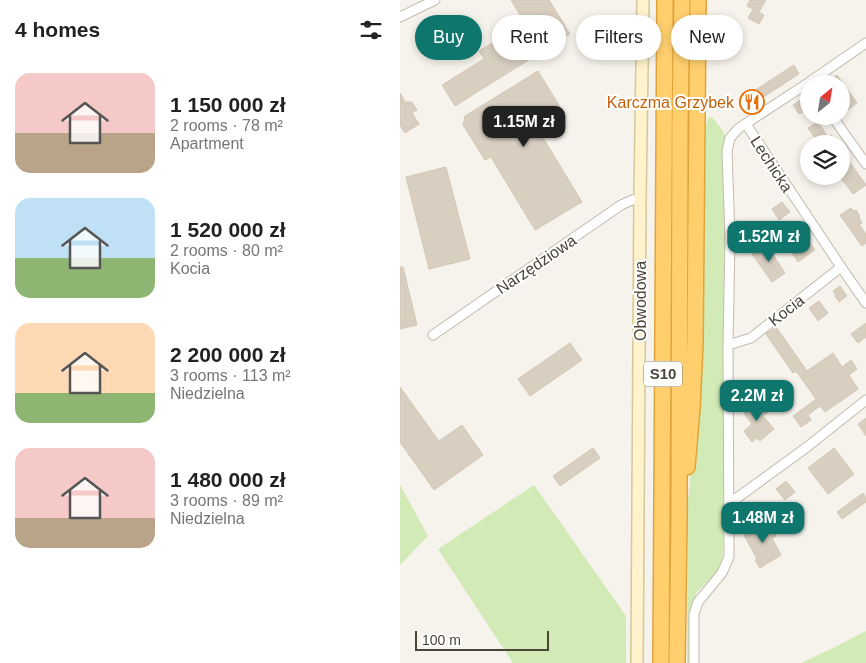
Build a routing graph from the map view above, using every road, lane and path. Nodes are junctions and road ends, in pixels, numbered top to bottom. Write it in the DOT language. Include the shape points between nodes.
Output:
graph roads {
  1 [pos="435,0"];
  2 [pos="643,0"];
  3 [pos="665,0"];
  4 [pos="682,0"];
  5 [pos="698,0"];
  6 [pos="400,17"];
  7 [pos="866,43"];
  8 [pos="820,75"];
  9 [pos="800,89"];
  10 [pos="746,124"];
  11 [pos="838,125"];
  12 [pos="866,164"];
  13 [pos="640,199"];
  14 [pos="840,267"];
  15 [pos="866,303"];
  16 [pos="433,335"];
  17 [pos="728,345"];
  18 [pos="866,400"];
  19 [pos="730,499"];
  20 [pos="679,520"];
  21 [pos="637,663"];
  22 [pos="661,663"];
  23 [pos="677,663"];
  24 [pos="694,663"];
  1 -- 6 [label="street"];
  2 -- 13 [label="street, Obwodowa"];
  3 -- 22 [label="highway, S10"];
  4 -- 20 [label="highway, S10"];
  5 -- 20 [label="highway" via="695,360 687,466"];
  7 -- 8 [label="street"];
  9 -- 10 [label="street"];
  10 -- 14 [label="street, Lechicka"];
  10 -- 17 [label="street" via="730,138 728,151"];
  11 -- 12 [label="street"];
  13 -- 16 [label="street, Narzędziowa" via="622,206"];
  13 -- 21 [label="street, Obwodowa"];
  14 -- 15 [label="street, Lechicka"];
  14 -- 17 [label="street, Kocia" via="751,338"];
  17 -- 19 [label="street"];
  18 -- 19 [label="street" via="737,498"];
  19 -- 24 [label="street" via="729,557 722,573 698,602 694,614"];
  20 -- 23 [label="highway, S10"];
}
